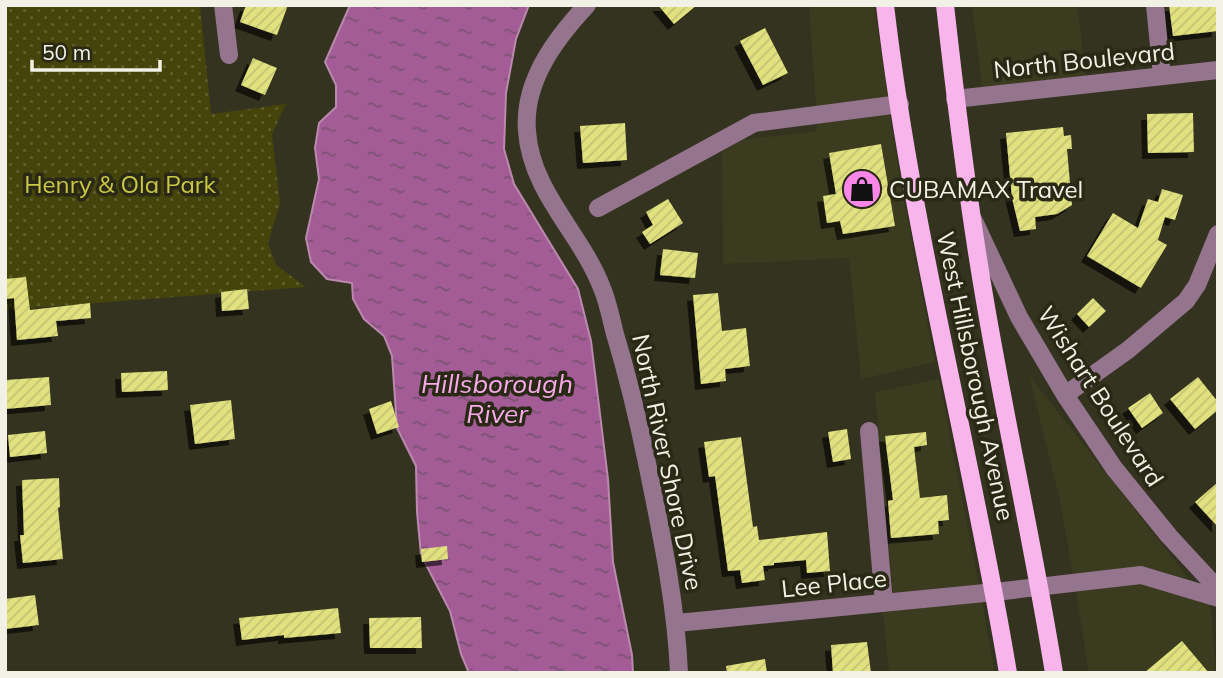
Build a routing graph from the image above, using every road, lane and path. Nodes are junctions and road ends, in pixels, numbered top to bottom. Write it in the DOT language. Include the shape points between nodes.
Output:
graph roads {
  1 [pos="223,5"];
  2 [pos="587,5"];
  3 [pos="885,5"];
  4 [pos="944,5"];
  5 [pos="1155,5"];
  6 [pos="229,55"];
  7 [pos="1218,70"];
  8 [pos="1162,76"];
  9 [pos="955,99"];
  10 [pos="900,104"];
  11 [pos="598,208"];
  12 [pos="971,212"];
  13 [pos="1218,234"];
  14 [pos="1065,395"];
  15 [pos="869,431"];
  16 [pos="1040,587"];
  17 [pos="1218,589"];
  18 [pos="995,592"];
  19 [pos="1218,598"];
  20 [pos="884,603"];
  21 [pos="677,623"];
  22 [pos="679,673"];
  23 [pos="1008,673"];
  24 [pos="1054,673"];
  1 -- 6 [label="street"];
  2 -- 21 [label="street, North River Shore Drive" via="545,57 531,92 526,129 532,165 602,287 635,401"];
  3 -- 10 [label="main road, West Hillsborough Avenue"];
  4 -- 9 [label="main road, West Hillsborough Avenue"];
  5 -- 8 [label="street"];
  7 -- 8 [label="street, North Boulevard"];
  8 -- 9 [label="street, North Boulevard"];
  9 -- 12 [label="main road, West Hillsborough Avenue"];
  10 -- 11 [label="street" via="754,123"];
  10 -- 18 [label="main road, West Hillsborough Avenue"];
  12 -- 14 [label="street, Wishart Boulevard" via="1019,317"];
  12 -- 16 [label="main road, West Hillsborough Avenue"];
  13 -- 14 [label="street" via="1198,285 1186,301"];
  14 -- 17 [label="street, Wishart Boulevard" via="1114,468"];
  15 -- 20 [label="street"];
  16 -- 18 [label="street, Lee Place"];
  16 -- 19 [label="street, Lee Place" via="1141,576"];
  16 -- 24 [label="main road, West Hillsborough Avenue"];
  18 -- 20 [label="street, Lee Place"];
  18 -- 23 [label="main road, West Hillsborough Avenue"];
  20 -- 21 [label="street, Lee Place"];
  21 -- 22 [label="street, North River Shore Drive"];
}
